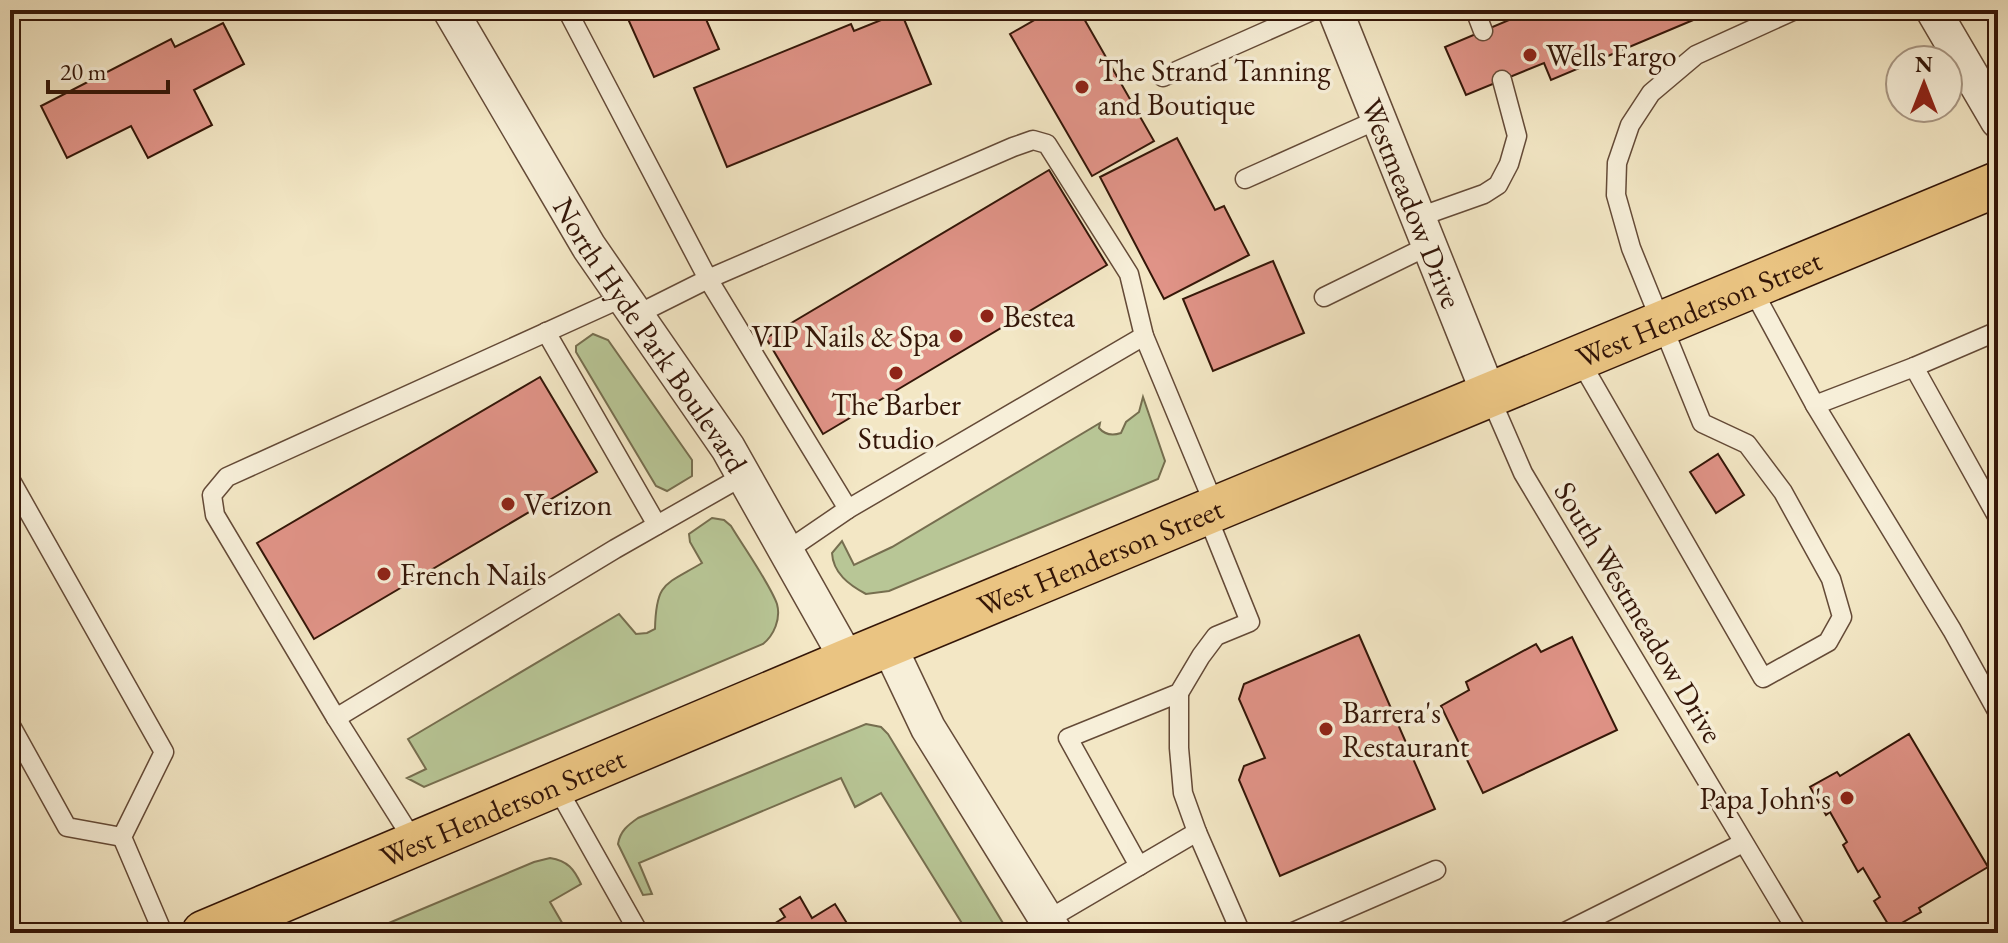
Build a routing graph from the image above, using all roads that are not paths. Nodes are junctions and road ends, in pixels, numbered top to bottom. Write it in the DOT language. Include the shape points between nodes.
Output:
graph roads {
  1 [pos="450,10"];
  2 [pos="567,10"];
  3 [pos="1314,10"];
  4 [pos="1335,10"];
  5 [pos="1475,10"];
  6 [pos="1795,10"];
  7 [pos="1933,10"];
  8 [pos="1483,31"];
  9 [pos="1163,77"];
  10 [pos="1502,80"];
  11 [pos="1379,119"];
  12 [pos="1998,121"];
  13 [pos="1245,179"];
  14 [pos="1998,184"];
  15 [pos="1424,231"];
  16 [pos="708,279"];
  17 [pos="1751,287"];
  18 [pos="1324,297"];
  19 [pos="630,306"];
  20 [pos="1662,324"];
  21 [pos="1998,331"];
  22 [pos="546,332"];
  23 [pos="1144,336"];
  24 [pos="1579,359"];
  25 [pos="1914,367"];
  26 [pos="1490,397"];
  27 [pos="1815,405"];
  28 [pos="745,475"];
  29 [pos="10,479"];
  30 [pos="848,509"];
  31 [pos="1211,511"];
  32 [pos="1998,518"];
  33 [pos="657,525"];
  34 [pos="788,550"];
  35 [pos="888,644"];
  36 [pos="848,661"];
  37 [pos="1179,693"];
  38 [pos="1998,713"];
  39 [pos="336,718"];
  40 [pos="10,724"];
  41 [pos="555,784"];
  42 [pos="1197,832"];
  43 [pos="122,837"];
  44 [pos="415,843"];
  45 [pos="1743,843"];
  46 [pos="1139,866"];
  47 [pos="1436,870"];
  48 [pos="1051,926"];
  49 [pos="163,933"];
  50 [pos="204,933"];
  51 [pos="639,933"];
  52 [pos="1241,933"];
  53 [pos="1291,933"];
  54 [pos="1563,933"];
  55 [pos="1798,933"];
  1 -- 19 [label="street, North Hyde Park Boulevard" via="589,247"];
  2 -- 16 [label="lane"];
  3 -- 9 [label="lane"];
  4 -- 11 [label="street, Westmeadow Drive"];
  5 -- 8 [label="lane"];
  6 -- 20 [label="lane" via="1696,55 1651,93 1630,125 1617,163 1616,195"];
  7 -- 12 [label="street"];
  10 -- 15 [label="lane" via="1517,136 1509,164 1498,185"];
  11 -- 13 [label="lane"];
  11 -- 15 [label="street, Westmeadow Drive"];
  14 -- 17 [label="main road, West Henderson Street"];
  15 -- 18 [label="lane"];
  15 -- 26 [label="street, Westmeadow Drive"];
  16 -- 19 [label="lane"];
  16 -- 23 [label="lane" via="1033,140 1047,144 1129,274"];
  16 -- 30 [label="lane"];
  17 -- 20 [label="main road, West Henderson Street"];
  17 -- 27 [label="lane"];
  19 -- 22 [label="lane"];
  19 -- 28 [label="street, North Hyde Park Boulevard"];
  20 -- 24 [label="main road, West Henderson Street"];
  20 -- 24 [label="lane" via="1702,423 1747,444 1783,492 1831,579 1842,617 1828,642 1763,678"];
  21 -- 25 [label="lane"];
  22 -- 33 [label="lane"];
  22 -- 39 [label="lane" via="227,477 212,495 215,515"];
  23 -- 30 [label="lane"];
  23 -- 31 [label="lane"];
  24 -- 26 [label="main road, West Henderson Street"];
  25 -- 27 [label="lane"];
  25 -- 32 [label="lane"];
  26 -- 31 [label="main road, West Henderson Street"];
  26 -- 45 [label="lane, South Westmeadow Drive" via="1523,473"];
  27 -- 38 [label="lane"];
  28 -- 33 [label="lane"];
  28 -- 34 [label="street, North Hyde Park Boulevard"];
  29 -- 43 [label="lane" via="164,752"];
  30 -- 34 [label="lane"];
  31 -- 35 [label="main road, West Henderson Street"];
  31 -- 37 [label="lane" via="1250,622 1216,636"];
  33 -- 39 [label="lane"];
  34 -- 36 [label="street, North Hyde Park Boulevard"];
  35 -- 36 [label="main road, West Henderson Street"];
  35 -- 48 [label="street" via="928,728"];
  36 -- 41 [label="main road, West Henderson Street"];
  37 -- 42 [label="lane" via="1183,793"];
  37 -- 46 [label="lane" via="1068,738"];
  39 -- 44 [label="lane"];
  40 -- 43 [label="lane" via="67,827"];
  41 -- 44 [label="main road, West Henderson Street"];
  41 -- 51 [label="lane"];
  42 -- 46 [label="lane"];
  42 -- 52 [label="lane"];
  43 -- 49 [label="lane"];
  44 -- 50 [label="main road, West Henderson Street"];
  45 -- 54 [label="lane"];
  45 -- 55 [label="lane, South Westmeadow Drive"];
  46 -- 48 [label="lane"];
  47 -- 53 [label="lane"];
}
